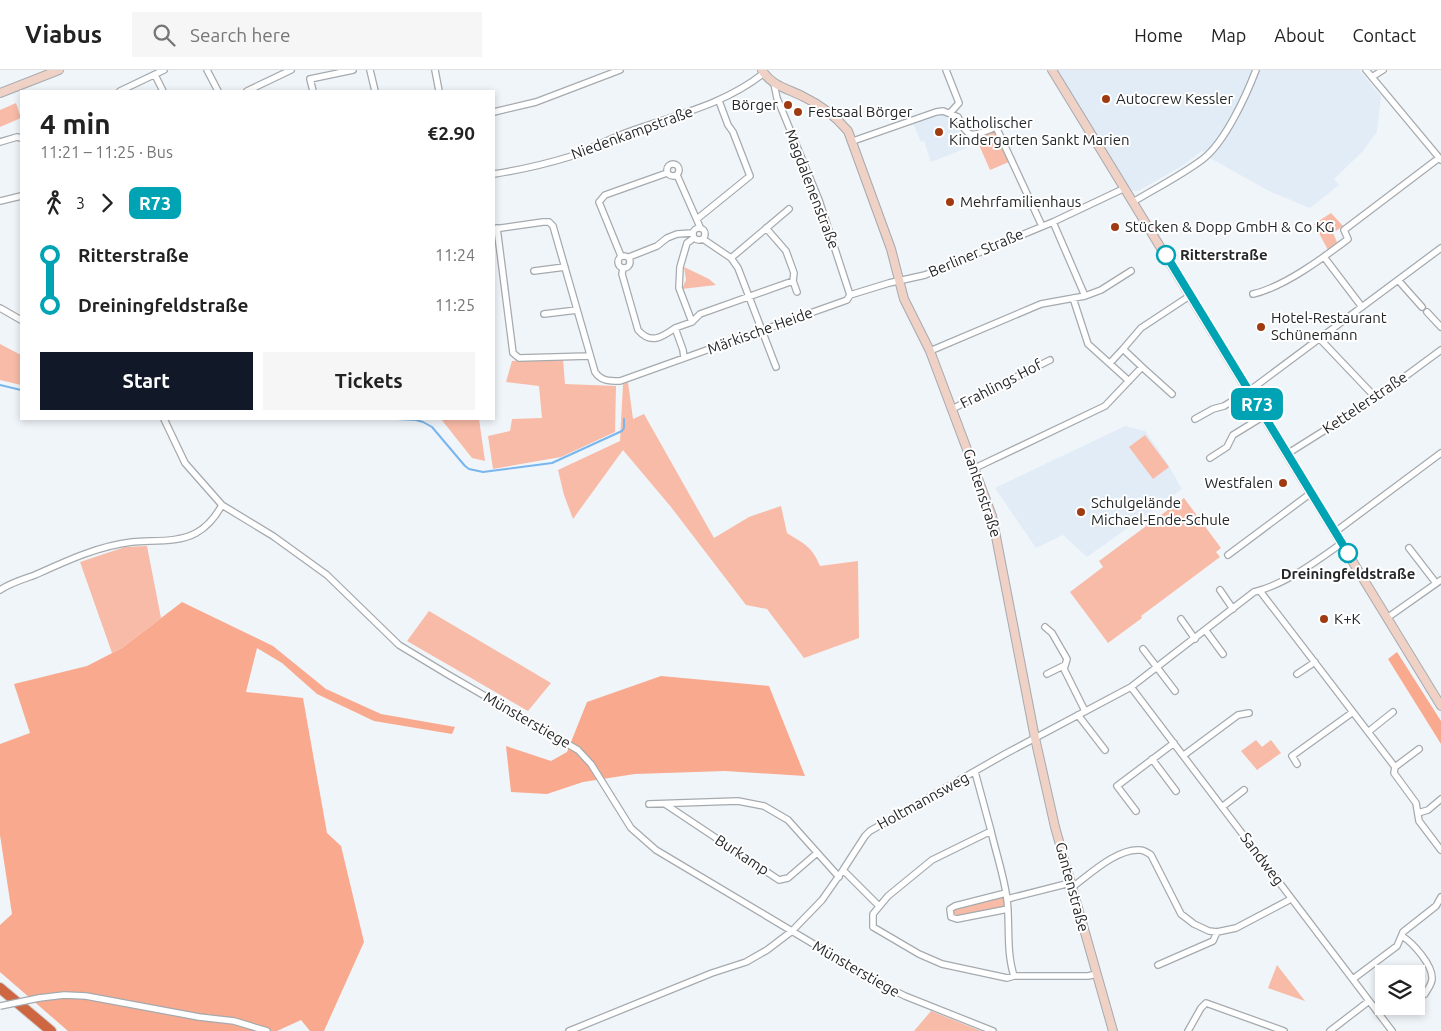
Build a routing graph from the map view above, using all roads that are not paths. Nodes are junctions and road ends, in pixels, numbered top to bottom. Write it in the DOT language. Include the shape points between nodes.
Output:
graph roads {
  1 [pos="59,70"];
  2 [pos="164,70"];
  3 [pos="207,70"];
  4 [pos="291,70"];
  5 [pos="354,70"];
  6 [pos="370,70"];
  7 [pos="435,70"];
  8 [pos="620,70"];
  9 [pos="946,70"];
  10 [pos="1052,70"];
  11 [pos="1256,70"];
  12 [pos="1366,70"];
  13 [pos="1383,70"];
  14 [pos="763,72"];
  15 [pos="155,74"];
  16 [pos="1372,77"];
  17 [pos="774,84"];
  18 [pos="122,90"];
  19 [pos="163,90"];
  20 [pos="217,90"];
  21 [pos="249,90"];
  22 [pos="312,90"];
  23 [pos="374,90"];
  24 [pos="439,90"];
  25 [pos="0,93"];
  26 [pos="719,101"];
  27 [pos="495,112"];
  28 [pos="950,113"];
  29 [pos="20,138"];
  30 [pos="853,141"];
  31 [pos="0,142"];
  32 [pos="1440,159"];
  33 [pos="667,173"];
  34 [pos="495,174"];
  35 [pos="677,175"];
  36 [pos="1125,188"];
  37 [pos="20,196"];
  38 [pos="0,201"];
  39 [pos="1133,202"];
  40 [pos="789,209"];
  41 [pos="697,219"];
  42 [pos="1053,222"];
  43 [pos="1042,226"];
  44 [pos="700,227"];
  45 [pos="766,228"];
  46 [pos="495,229"];
  47 [pos="693,236"];
  48 [pos="703,239"];
  49 [pos="1441,248"];
  50 [pos="621,256"];
  51 [pos="629,257"];
  52 [pos="1324,257"];
  53 [pos="730,258"];
  54 [pos="565,267"];
  55 [pos="623,268"];
  56 [pos="534,271"];
  57 [pos="1131,271"];
  58 [pos="1398,280"];
  59 [pos="793,281"];
  60 [pos="899,282"];
  61 [pos="797,292"];
  62 [pos="850,294"];
  63 [pos="1254,294"];
  64 [pos="1190,295"];
  65 [pos="1085,296"];
  66 [pos="749,297"];
  67 [pos="1073,298"];
  68 [pos="1362,307"];
  69 [pos="0,308"];
  70 [pos="577,310"];
  71 [pos="544,314"];
  72 [pos="20,319"];
  73 [pos="692,322"];
  74 [pos="1441,327"];
  75 [pos="675,328"];
  76 [pos="762,329"];
  77 [pos="1320,339"];
  78 [pos="1123,349"];
  79 [pos="930,350"];
  80 [pos="1441,350"];
  81 [pos="590,356"];
  82 [pos="684,358"];
  83 [pos="1050,360"];
  84 [pos="1110,363"];
  85 [pos="776,367"];
  86 [pos="1142,367"];
  87 [pos="1129,381"];
  88 [pos="1249,391"];
  89 [pos="1172,394"];
  90 [pos="1376,398"];
  91 [pos="952,409"];
  92 [pos="1264,416"];
  93 [pos="1195,419"];
  94 [pos="164,420"];
  95 [pos="1288,454"];
  96 [pos="1441,454"];
  97 [pos="1210,458"];
  98 [pos="975,468"];
  99 [pos="1311,493"];
  100 [pos="222,505"];
  101 [pos="1335,532"];
  102 [pos="1342,543"];
  103 [pos="1409,548"];
  104 [pos="1228,555"];
  105 [pos="1439,582"];
  106 [pos="0,590"];
  107 [pos="1220,590"];
  108 [pos="1260,591"];
  109 [pos="1234,609"];
  110 [pos="1387,618"];
  111 [pos="1181,619"];
  112 [pos="1045,627"];
  113 [pos="1206,631"];
  114 [pos="1195,638"];
  115 [pos="1143,649"];
  116 [pos="1223,654"];
  117 [pos="1315,662"];
  118 [pos="1065,665"];
  119 [pos="1157,668"];
  120 [pos="1047,674"];
  121 [pos="1297,674"];
  122 [pos="1131,687"];
  123 [pos="1175,691"];
  124 [pos="1441,706"];
  125 [pos="1085,711"];
  126 [pos="1353,712"];
  127 [pos="1393,712"];
  128 [pos="1249,713"];
  129 [pos="1078,715"];
  130 [pos="1368,732"];
  131 [pos="1036,738"];
  132 [pos="1174,743"];
  133 [pos="1105,750"];
  134 [pos="1419,750"];
  135 [pos="1184,755"];
  136 [pos="1152,759"];
  137 [pos="1297,764"];
  138 [pos="1395,768"];
  139 [pos="976,772"];
  140 [pos="1244,790"];
  141 [pos="1176,792"];
  142 [pos="1441,799"];
  143 [pos="648,804"];
  144 [pos="666,804"];
  145 [pos="1222,807"];
  146 [pos="1136,811"];
  147 [pos="1418,813"];
  148 [pos="990,831"];
  149 [pos="1441,850"];
  150 [pos="816,853"];
  151 [pos="843,870"];
  152 [pos="839,877"];
  153 [pos="1071,886"];
  154 [pos="1007,896"];
  155 [pos="1441,897"];
  156 [pos="1292,899"];
  157 [pos="879,906"];
  158 [pos="1438,907"];
  159 [pos="1008,909"];
  160 [pos="792,931"];
  161 [pos="1217,932"];
  162 [pos="1402,936"];
  163 [pos="1158,965"];
  164 [pos="1097,974"];
  165 [pos="1014,976"];
  166 [pos="1353,979"];
  167 [pos="0,988"];
  168 [pos="1425,994"];
  169 [pos="0,995"];
  170 [pos="1369,1001"];
  171 [pos="0,1006"];
  172 [pos="43,1031"];
  173 [pos="51,1031"];
  174 [pos="267,1031"];
  175 [pos="569,1031"];
  176 [pos="993,1031"];
  177 [pos="1113,1031"];
  178 [pos="1188,1031"];
  179 [pos="1284,1031"];
  180 [pos="1330,1031"];
  181 [pos="1392,1031"];
  1 -- 25 [label="street"];
  2 -- 15 [label="street"];
  3 -- 20 [label="street"];
  4 -- 21 [label="street"];
  5 -- 22 [label="street" via="310,79"];
  6 -- 23 [label="street"];
  7 -- 24 [label="street"];
  8 -- 27 [label="street" via="536,102"];
  9 -- 28 [label="street" via="959,103"];
  10 -- 36 [label="street"];
  11 -- 39 [label="street" via="1230,124 1204,159"];
  12 -- 16 [label="street"];
  13 -- 16 [label="street"];
  14 -- 17 [label="street, Gantenstraße"];
  14 -- 26 [label="street, Niedenkampstraße" via="748,86"];
  15 -- 18 [label="street"];
  15 -- 19 [label="street"];
  16 -- 32 [label="street"];
  17 -- 30 [label="street, Gantenstraße" via="824,109 841,123"];
  17 -- 62 [label="street, Magdalenenstraße" via="819,200"];
  26 -- 34 [label="street, Niedenkampstraße" via="627,132 559,160"];
  26 -- 41 [label="street" via="750,176"];
  28 -- 30 [label="street" via="936,112"];
  28 -- 43 [label="street" via="958,117 968,134 996,127"];
  29 -- 31 [label="street"];
  30 -- 60 [label="street, Gantenstraße" via="891,249"];
  32 -- 52 [label="street" via="1344,230 1348,239"];
  33 -- 35 [label="street" via="673,177"];
  33 -- 35 [label="street" via="668,165 673,163 680,170"];
  33 -- 50 [label="street" via="605,195 599,202"];
  35 -- 41 [label="street"];
  36 -- 39 [label="street"];
  36 -- 42 [label="street, Berliner Straße"];
  37 -- 38 [label="street"];
  39 -- 64 [label="street"];
  40 -- 45 [label="street"];
  41 -- 44 [label="street"];
  42 -- 43 [label="street, Berliner Straße"];
  42 -- 65 [label="street"];
  43 -- 60 [label="street, Berliner Straße" via="925,275"];
  44 -- 47 [label="street" via="695,229"];
  44 -- 48 [label="street" via="706,235"];
  45 -- 53 [label="street"];
  45 -- 59 [label="street" via="786,251 794,273"];
  46 -- 54 [label="street" via="549,222"];
  46 -- 81 [label="street" via="513,353 519,358"];
  47 -- 48 [label="street" via="698,241"];
  47 -- 51 [label="street" via="677,234"];
  47 -- 73 [label="street" via="687,243 680,266 679,288"];
  48 -- 53 [label="street"];
  49 -- 58 [label="street"];
  50 -- 51 [label="street"];
  50 -- 55 [label="street" via="617,261"];
  51 -- 55 [label="street" via="628,267"];
  52 -- 63 [label="street" via="1267,291"];
  52 -- 68 [label="street"];
  53 -- 66 [label="street" via="738,268"];
  54 -- 56 [label="street"];
  54 -- 70 [label="street"];
  55 -- 75 [label="street" via="638,330 644,337 653,339"];
  57 -- 65 [label="street" via="1102,290"];
  58 -- 68 [label="street"];
  58 -- 74 [label="street"];
  59 -- 61 [label="street"];
  59 -- 66 [label="street"];
  60 -- 62 [label="street, Märkische Heide"];
  60 -- 79 [label="street, Gantenstraße" via="904,299"];
  62 -- 76 [label="street, Märkische Heide" via="847,300"];
  64 -- 78 [label="street" via="1141,328"];
  64 -- 88 [label="street"];
  65 -- 67 [label="street"];
  66 -- 73 [label="street" via="700,314"];
  66 -- 76 [label="street"];
  67 -- 79 [label="street" via="1041,304"];
  67 -- 84 [label="street" via="1088,344"];
  68 -- 77 [label="street"];
  69 -- 72 [label="street"];
  70 -- 71 [label="street"];
  70 -- 81 [label="street"];
  73 -- 75 [label="street"];
  75 -- 82 [label="street"];
  76 -- 82 [label="street, Märkische Heide"];
  76 -- 85 [label="street"];
  77 -- 88 [label="street"];
  77 -- 90 [label="street"];
  78 -- 84 [label="street"];
  78 -- 86 [label="street"];
  79 -- 91 [label="street, Gantenstraße"];
  80 -- 90 [label="street, Kettelerstraße"];
  81 -- 82 [label="street, Märkische Heide" via="598,376 611,381 620,381"];
  83 -- 91 [label="street, Frahlings Hof"];
  84 -- 87 [label="street"];
  86 -- 87 [label="street"];
  86 -- 89 [label="street"];
  87 -- 98 [label="street" via="1110,402 1098,409"];
  88 -- 92 [label="street"];
  88 -- 93 [label="street"];
  90 -- 95 [label="street, Kettelerstraße"];
  91 -- 98 [label="street, Gantenstraße"];
  92 -- 95 [label="street"];
  92 -- 97 [label="street" via="1233,435 1227,447"];
  94 -- 100 [label="street, Münsterstiege" via="185,463"];
  95 -- 99 [label="street"];
  96 -- 101 [label="street"];
  98 -- 131 [label="street, Gantenstraße" via="996,529"];
  99 -- 101 [label="street"];
  99 -- 104 [label="street"];
  100 -- 106 [label="street" via="208,524 188,536 108,547"];
  100 -- 160 [label="street, Münsterstiege" via="274,536 327,576 399,645 578,750 591,764 623,817 640,838"];
  101 -- 102 [label="street"];
  102 -- 108 [label="street, Holtmannsweg" via="1267,590"];
  102 -- 110 [label="street"];
  103 -- 105 [label="street"];
  105 -- 110 [label="street"];
  107 -- 109 [label="street"];
  108 -- 109 [label="street, Holtmannsweg" via="1254,592"];
  108 -- 117 [label="street"];
  109 -- 113 [label="street, Holtmannsweg"];
  110 -- 124 [label="street"];
  111 -- 114 [label="street"];
  112 -- 118 [label="street" via="1067,659"];
  113 -- 114 [label="street, Holtmannsweg"];
  113 -- 116 [label="street"];
  114 -- 119 [label="street, Holtmannsweg"];
  115 -- 119 [label="street"];
  117 -- 121 [label="street"];
  117 -- 126 [label="street"];
  118 -- 120 [label="street"];
  118 -- 125 [label="street" via="1064,669"];
  119 -- 122 [label="street, Holtmannsweg"];
  119 -- 123 [label="street"];
  122 -- 125 [label="street, Holtmannsweg"];
  122 -- 132 [label="street, Sandweg"];
  125 -- 129 [label="street, Holtmannsweg"];
  126 -- 130 [label="street"];
  126 -- 137 [label="street" via="1292,756"];
  127 -- 130 [label="street"];
  128 -- 135 [label="street" via="1238,715"];
  129 -- 131 [label="street, Holtmannsweg"];
  129 -- 133 [label="street"];
  130 -- 138 [label="street"];
  131 -- 139 [label="street, Holtmannsweg"];
  131 -- 153 [label="street, Gantenstraße"];
  132 -- 135 [label="street, Sandweg"];
  132 -- 136 [label="street"];
  134 -- 138 [label="street"];
  135 -- 145 [label="street, Sandweg"];
  136 -- 141 [label="street"];
  136 -- 146 [label="street" via="1117,786"];
  138 -- 147 [label="street" via="1394,773 1416,803"];
  139 -- 148 [label="street"];
  139 -- 151 [label="street, Holtmannsweg" via="870,831"];
  140 -- 145 [label="street"];
  142 -- 147 [label="street" via="1428,810"];
  143 -- 144 [label="street"];
  144 -- 150 [label="street" via="738,801 764,806 788,820"];
  144 -- 150 [label="street, Burkamp" via="779,880 788,878"];
  145 -- 156 [label="street, Sandweg"];
  147 -- 149 [label="street" via="1419,821"];
  148 -- 154 [label="street"];
  148 -- 157 [label="street" via="932,860"];
  150 -- 152 [label="street"];
  151 -- 152 [label="street, Holtmannsweg"];
  151 -- 157 [label="street"];
  152 -- 160 [label="street, Holtmannsweg"];
  153 -- 154 [label="street"];
  153 -- 161 [label="street" via="1108,860 1141,850 1151,855 1181,914 1194,924"];
  153 -- 164 [label="street, Gantenstraße"];
  154 -- 159 [label="street"];
  154 -- 159 [label="street" via="950,909 951,917 957,918"];
  155 -- 158 [label="street"];
  156 -- 161 [label="street" via="1236,928"];
  156 -- 166 [label="street, Sandweg"];
  157 -- 165 [label="street" via="873,914 873,927 918,954 942,964 1007,978"];
  158 -- 162 [label="street"];
  159 -- 165 [label="street" via="1008,943"];
  160 -- 175 [label="street, Holtmannsweg" via="746,962"];
  160 -- 176 [label="street, Münsterstiege" via="905,996"];
  161 -- 163 [label="street" via="1213,941"];
  162 -- 166 [label="street" via="1397,946"];
  162 -- 168 [label="street" via="1427,962 1432,980"];
  164 -- 165 [label="street"];
  164 -- 177 [label="street, Gantenstraße"];
  166 -- 170 [label="street, Sandweg"];
  167 -- 173 [label="highway"];
  169 -- 172 [label="highway"];
  170 -- 180 [label="street"];
  170 -- 181 [label="street, Sandweg"];
  171 -- 174 [label="street, bridge" via="64,995 86,996 234,1021"];
  178 -- 179 [label="street" via="1206,1003"];
}
